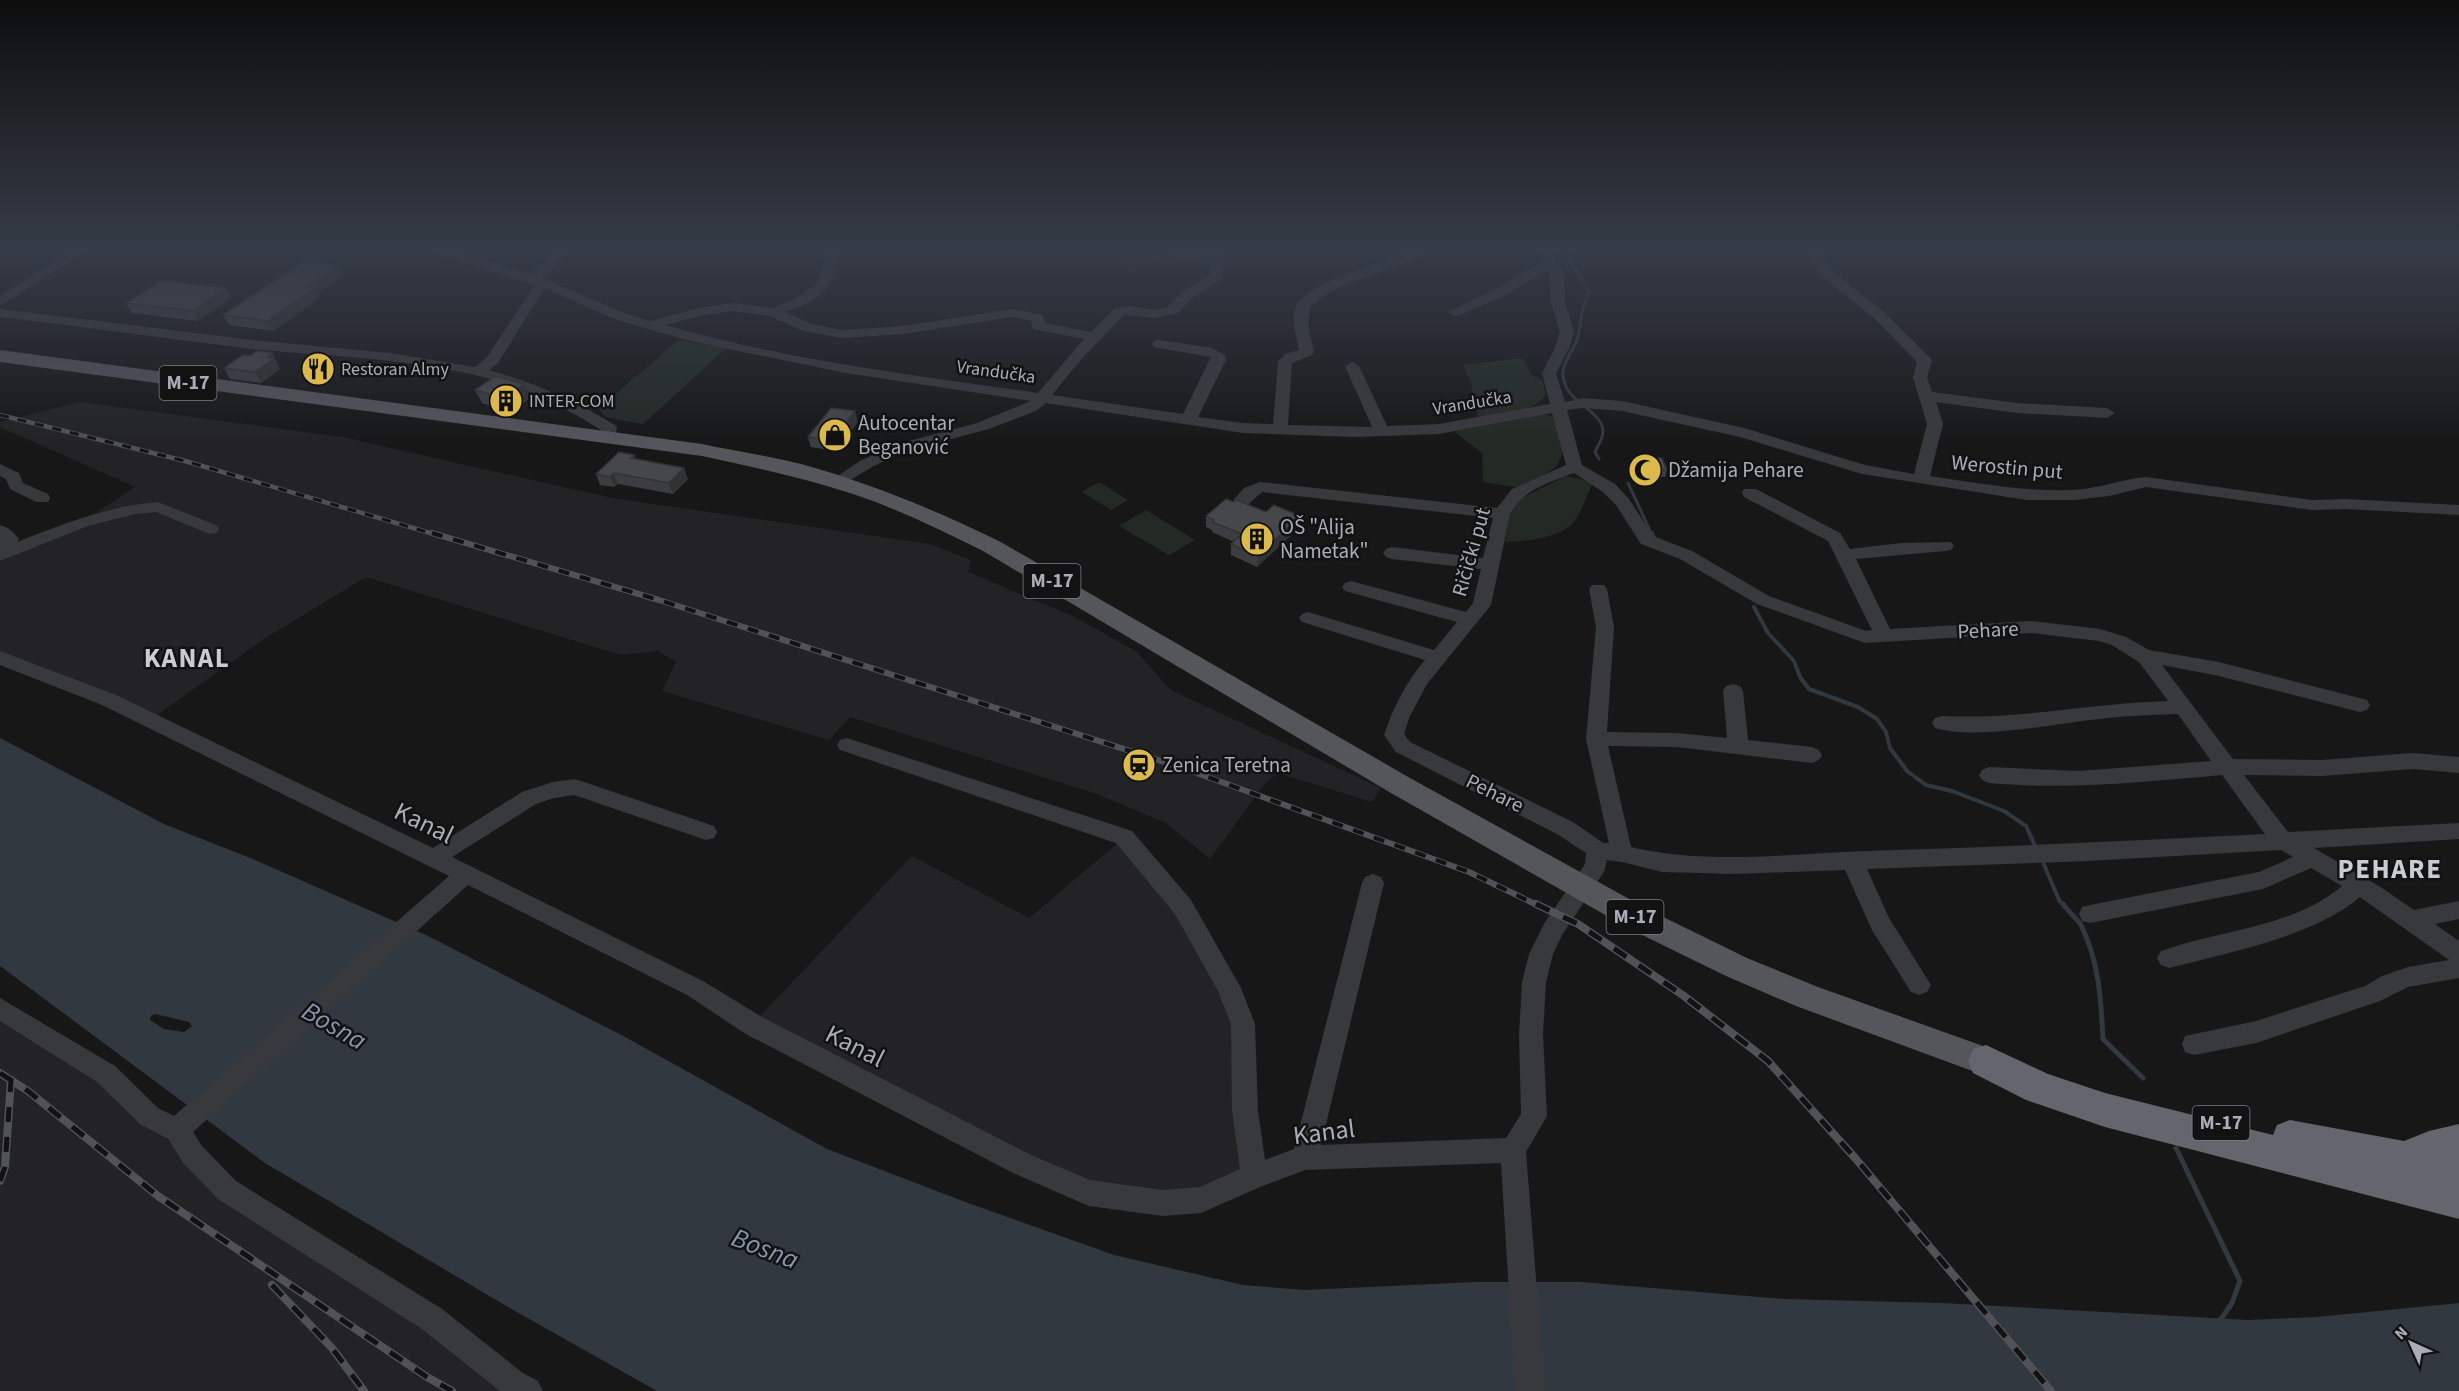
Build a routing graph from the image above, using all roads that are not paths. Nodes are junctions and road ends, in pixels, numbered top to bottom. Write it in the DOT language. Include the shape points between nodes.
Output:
graph roads {
  1 [pos="32,317"];
  2 [pos="520,317"];
  3 [pos="622,317"];
  4 [pos="684,317"];
  5 [pos="784,317"];
  6 [pos="988,317"];
  7 [pos="1032,317"];
  8 [pos="1114,317"];
  9 [pos="1301,317"];
  10 [pos="1562,317"];
  11 [pos="1881,317"];
  12 [pos="651,325"];
  13 [pos="1094,337"];
  14 [pos="1159,344"];
  15 [pos="0,356"];
  16 [pos="1352,366"];
  17 [pos="478,372"];
  18 [pos="1926,396"];
  19 [pos="1041,399"];
  20 [pos="1570,405"];
  21 [pos="2107,413"];
  22 [pos="1188,420"];
  23 [pos="1280,430"];
  24 [pos="1382,432"];
  25 [pos="607,436"];
  26 [pos="1575,467"];
  27 [pos="0,469"];
  28 [pos="1921,480"];
  29 [pos="838,482"];
  30 [pos="16,486"];
  31 [pos="1750,493"];
  32 [pos="0,494"];
  33 [pos="42,498"];
  34 [pos="1238,504"];
  35 [pos="2459,510"];
  36 [pos="1503,514"];
  37 [pos="210,529"];
  38 [pos="0,530"];
  39 [pos="1945,546"];
  40 [pos="0,549"];
  41 [pos="1392,553"];
  42 [pos="0,555"];
  43 [pos="1845,555"];
  44 [pos="1492,565"];
  45 [pos="1351,587"];
  46 [pos="1598,589"];
  47 [pos="1308,618"];
  48 [pos="1471,620"];
  49 [pos="1884,637"];
  50 [pos="2146,657"];
  51 [pos="0,658"];
  52 [pos="1439,658"];
  53 [pos="1733,691"];
  54 [pos="2360,705"];
  55 [pos="2183,706"];
  56 [pos="1942,723"];
  57 [pos="1394,735"];
  58 [pos="1596,739"];
  59 [pos="847,745"];
  60 [pos="1738,746"];
  61 [pos="1812,755"];
  62 [pos="2459,765"];
  63 [pos="2227,768"];
  64 [pos="1989,775"];
  65 [pos="2459,831"];
  66 [pos="706,832"];
  67 [pos="2282,839"];
  68 [pos="1622,853"];
  69 [pos="2313,857"];
  70 [pos="432,859"];
  71 [pos="1597,859"];
  72 [pos="1853,863"];
  73 [pos="465,875"];
  74 [pos="1373,883"];
  75 [pos="2359,885"];
  76 [pos="2459,910"];
  77 [pos="2090,914"];
  78 [pos="2411,920"];
  79 [pos="2459,954"];
  80 [pos="2169,958"];
  81 [pos="2459,968"];
  82 [pos="1919,985"];
  83 [pos="0,1008"];
  84 [pos="2194,1044"];
  85 [pos="1986,1062"];
  86 [pos="183,1126"];
  87 [pos="2459,1142"];
  88 [pos="1513,1150"];
  89 [pos="1305,1158"];
  90 [pos="2402,1159"];
  91 [pos="2459,1169"];
  92 [pos="1254,1176"];
  93 [pos="2459,1200"];
  94 [pos="528,1391"];
  95 [pos="1530,1391"];
  1 -- 17 [label="street" via="398,359"];
  2 -- 17 [label="street" via="493,360"];
  3 -- 12 [label="street, Vrandučka"];
  4 -- 12 [label="street"];
  5 -- 6 [label="street" via="824,332 861,334"];
  7 -- 13 [label="street" via="1038,318 1038,326"];
  8 -- 13 [label="street"];
  9 -- 23 [label="street" via="1307,352 1285,362"];
  10 -- 20 [label="street" via="1567,332 1549,373"];
  11 -- 18 [label="street" via="1925,361 1920,377"];
  12 -- 19 [label="street, Vrandučka" via="690,337 846,369"];
  13 -- 19 [label="street"];
  14 -- 22 [label="street" via="1218,355 1219,360"];
  15 -- 25 [label="main road, M-17"];
  16 -- 24 [label="street"];
  17 -- 25 [label="street" via="574,404 609,428"];
  18 -- 21 [label="street" via="2017,408"];
  18 -- 28 [label="street" via="1935,424"];
  19 -- 22 [label="street, Vrandučka"];
  19 -- 29 [label="street" via="1032,408 983,426 900,448"];
  20 -- 24 [label="street, Vrandučka" via="1451,428"];
  20 -- 26 [label="street"];
  20 -- 28 [label="street, Werostin put" via="1622,406 1814,453 1862,469"];
  22 -- 23 [label="street, Vrandučka"];
  23 -- 24 [label="street, Vrandučka"];
  25 -- 29 [label="main road, M-17" via="735,457"];
  26 -- 36 [label="street, Ričički put" via="1513,496"];
  26 -- 49 [label="street, Pehare" via="1610,488 1647,540 1686,555 1763,600 1847,632"];
  27 -- 30 [label="street" via="13,476"];
  28 -- 35 [label="street, Werostin put" via="2027,495 2109,491 2146,482 2312,505"];
  29 -- 85 [label="main road, M-17" via="929,516 991,546 1460,820 1702,951 1864,1020"];
  30 -- 32 [label="street"];
  30 -- 33 [label="street"];
  31 -- 43 [label="street" via="1834,537"];
  34 -- 36 [label="street" via="1260,487"];
  36 -- 44 [label="street, Ričički put"];
  37 -- 42 [label="street" via="158,507 135,509 72,526"];
  38 -- 40 [label="street" via="10,539"];
  39 -- 43 [label="street"];
  41 -- 44 [label="street"];
  43 -- 49 [label="street"];
  44 -- 48 [label="street, Ričički put" via="1482,605"];
  45 -- 48 [label="street"];
  46 -- 58 [label="street" via="1605,627"];
  47 -- 52 [label="street"];
  48 -- 52 [label="street, Ričički put"];
  49 -- 50 [label="street, Pehare" via="2031,627 2100,634 2119,640"];
  50 -- 54 [label="street" via="2219,669"];
  50 -- 55 [label="street, Pehare"];
  51 -- 70 [label="street, Kanal" via="109,700"];
  52 -- 57 [label="street, Ričički put" via="1419,680"];
  53 -- 60 [label="street"];
  55 -- 56 [label="street" via="1980,724"];
  55 -- 63 [label="street, Pehare"];
  57 -- 71 [label="street, Pehare" via="1403,747 1565,828 1591,844"];
  58 -- 60 [label="street"];
  58 -- 68 [label="street"];
  59 -- 92 [label="street" via="1124,837 1183,907 1230,988 1243,1024 1245,1111"];
  60 -- 61 [label="street"];
  62 -- 63 [label="street" via="2413,761 2322,768"];
  63 -- 64 [label="street" via="2103,778"];
  63 -- 67 [label="street, Pehare"];
  65 -- 67 [label="street"];
  66 -- 70 [label="street" via="575,787 529,798"];
  67 -- 69 [label="street"];
  67 -- 72 [label="street"];
  68 -- 71 [label="street"];
  68 -- 72 [label="street" via="1662,863"];
  69 -- 75 [label="street"];
  69 -- 77 [label="street" via="2263,880"];
  70 -- 73 [label="street, Kanal"];
  71 -- 88 [label="street" via="1541,954 1534,982 1534,1116"];
  72 -- 82 [label="street" via="1880,923"];
  73 -- 86 [label="street"];
  73 -- 92 [label="street, Kanal" via="695,988 753,1025 1022,1164 1089,1193 1163,1203 1201,1200"];
  74 -- 89 [label="street"];
  75 -- 78 [label="street"];
  75 -- 80 [label="street" via="2330,906 2293,921"];
  76 -- 78 [label="street"];
  78 -- 79 [label="street"];
  81 -- 84 [label="street" via="2408,977 2372,994 2256,1032"];
  83 -- 86 [label="street" via="106,1074 149,1116"];
  85 -- 90 [label="highway, M-17" via="2179,1113"];
  85 -- 93 [label="highway" via="2039,1088 2105,1110"];
  86 -- 94 [label="street" via="193,1155 227,1190 432,1318"];
  87 -- 90 [label="highway"];
  88 -- 89 [label="street, Kanal"];
  88 -- 95 [label="street"];
  89 -- 92 [label="street, Kanal"];
  90 -- 91 [label="highway, M-17"];
}
